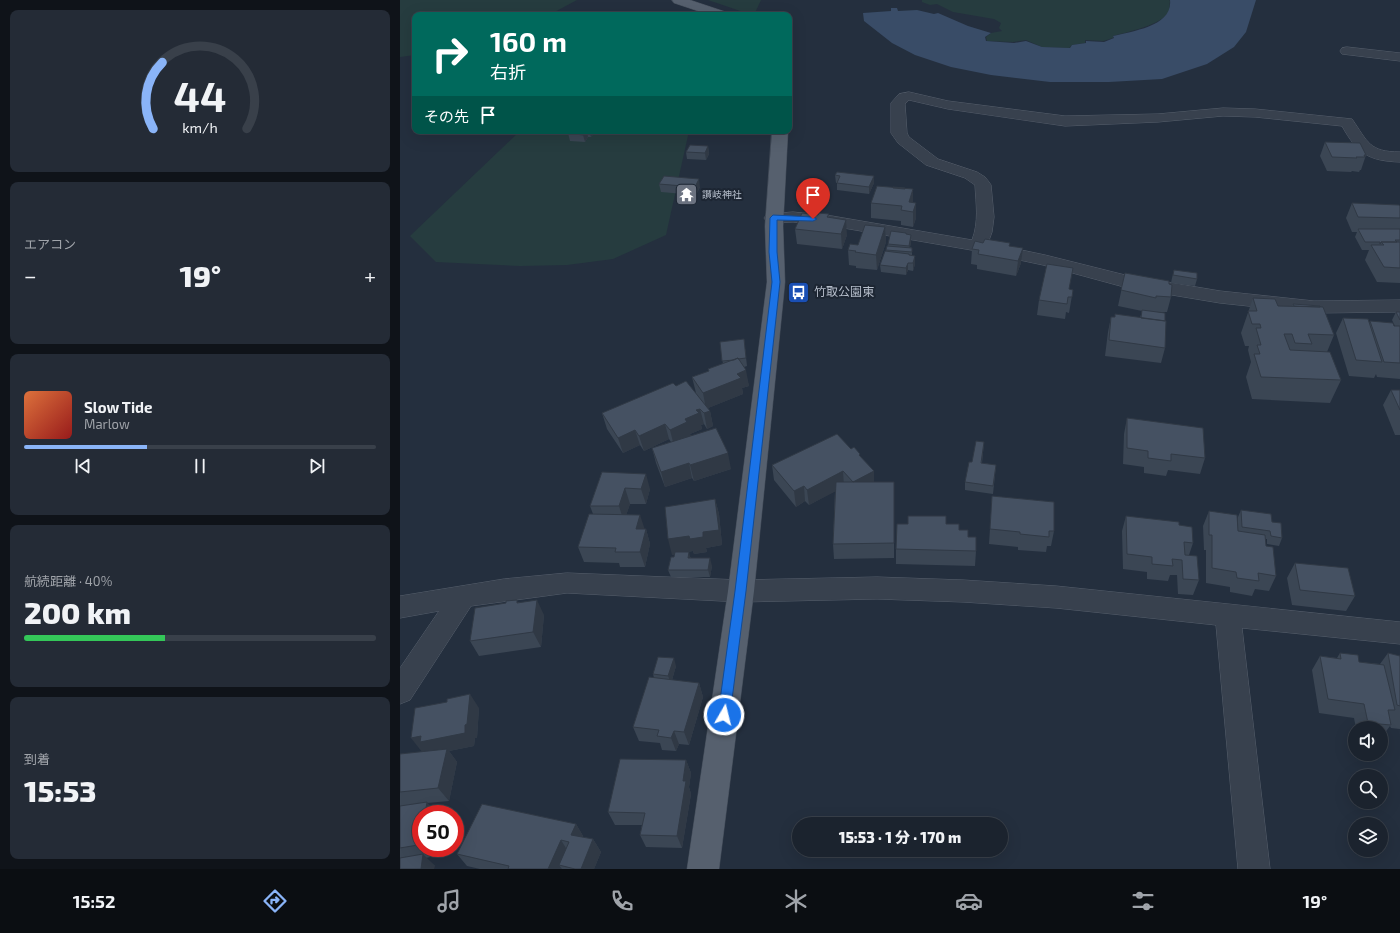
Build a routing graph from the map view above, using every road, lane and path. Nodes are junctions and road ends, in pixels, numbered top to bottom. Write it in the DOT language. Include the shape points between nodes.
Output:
graph roads {
  1 [pos="678,0"];
  2 [pos="713,12"];
  3 [pos="1347,51"];
  4 [pos="1400,57"];
  5 [pos="780,134"];
  6 [pos="1400,157"];
  7 [pos="773,218"];
  8 [pos="977,246"];
  9 [pos="1400,306"];
  10 [pos="740,591"];
  11 [pos="463,597"];
  12 [pos="400,607"];
  13 [pos="1228,615"];
  14 [pos="1400,633"];
  15 [pos="400,691"];
  16 [pos="703,869"];
  17 [pos="1254,869"];
  1 -- 2 [label="main road"];
  3 -- 4 [label="street"];
  5 -- 7 [label="main road"];
  6 -- 8 [label="street" via="1378,155 1368,151 1360,144 1347,122 1224,112 1065,122 904,97 898,103 899,133 903,140 932,162 971,175 983,185 986,227 984,236"];
  7 -- 8 [label="street" via="793,217 832,221"];
  7 -- 10 [label="main road" via="776,282"];
  8 -- 9 [label="street" via="1038,258 1124,281 1220,297 1314,307"];
  10 -- 11 [label="street" via="567,584 533,586"];
  10 -- 13 [label="street" via="877,588 963,591 1056,597"];
  10 -- 16 [label="main road"];
  11 -- 12 [label="street"];
  11 -- 15 [label="street"];
  13 -- 14 [label="street"];
  13 -- 17 [label="street"];
}
